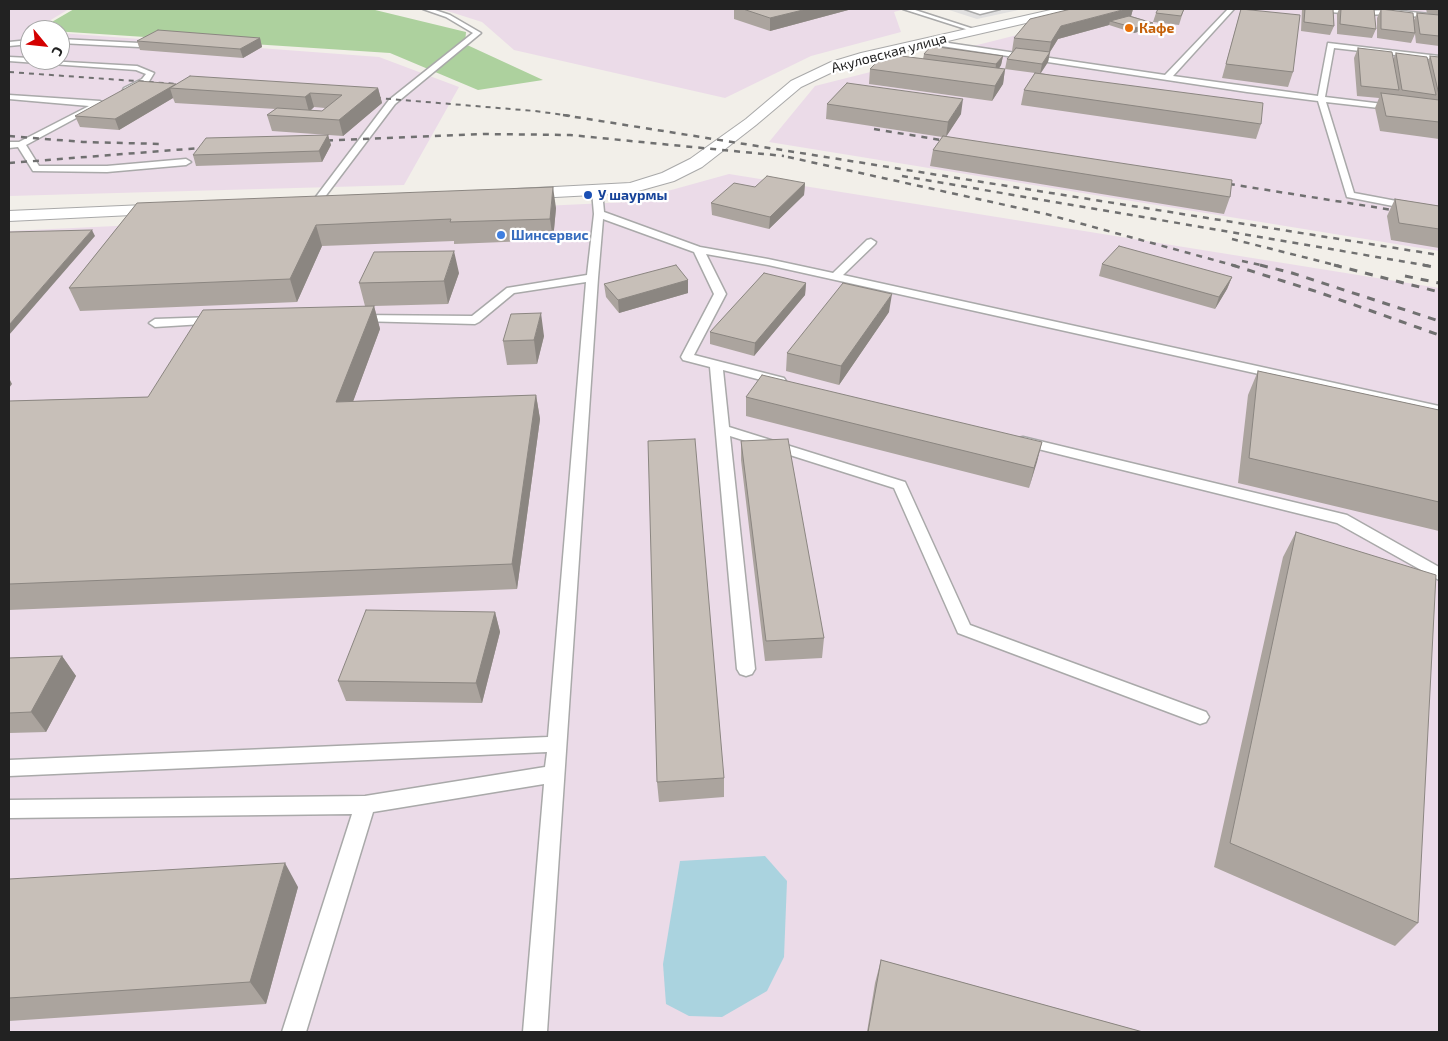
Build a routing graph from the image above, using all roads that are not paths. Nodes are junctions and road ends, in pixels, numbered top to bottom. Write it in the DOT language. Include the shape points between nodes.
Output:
graph roads {
  1 [pos="426,9"];
  2 [pos="906,9"];
  3 [pos="968,9"];
  4 [pos="997,9"];
  5 [pos="1070,9"];
  6 [pos="1231,9"];
  7 [pos="1320,9"];
  8 [pos="1392,10"];
  9 [pos="1439,18"];
  10 [pos="977,31"];
  11 [pos="70,42"];
  12 [pos="928,42"];
  13 [pos="139,45"];
  14 [pos="1439,58"];
  15 [pos="9,59"];
  16 [pos="1167,78"];
  17 [pos="122,92"];
  18 [pos="9,97"];
  19 [pos="1321,99"];
  20 [pos="1410,110"];
  21 [pos="9,144"];
  22 [pos="21,144"];
  23 [pos="186,162"];
  24 [pos="597,191"];
  25 [pos="500,195"];
  26 [pos="334,203"];
  27 [pos="295,204"];
  28 [pos="315,204"];
  29 [pos="186,209"];
  30 [pos="1439,212"];
  31 [pos="599,214"];
  32 [pos="9,216"];
  33 [pos="871,242"];
  34 [pos="698,250"];
  35 [pos="835,277"];
  36 [pos="592,278"];
  37 [pos="344,318"];
  38 [pos="225,321"];
  39 [pos="155,322"];
  40 [pos="716,365"];
  41 [pos="793,384"];
  42 [pos="1439,410"];
  43 [pos="722,429"];
  44 [pos="1014,439"];
  45 [pos="1439,574"];
  46 [pos="746,669"];
  47 [pos="1200,717"];
  48 [pos="557,744"];
  49 [pos="9,768"];
  50 [pos="554,774"];
  51 [pos="365,805"];
  52 [pos="9,809"];
  53 [pos="294,1032"];
  54 [pos="535,1032"];
  1 -- 28 [label="lane" via="448,16 478,33 392,102"];
  2 -- 10 [label="lane"];
  3 -- 4 [label="lane" via="980,12"];
  5 -- 10 [label="street, Акуловская улица"];
  6 -- 16 [label="lane"];
  7 -- 8 [label="lane" via="1362,14"];
  8 -- 9 [label="lane"];
  10 -- 12 [label="street, Акуловская улица"];
  11 -- 13 [label="lane"];
  12 -- 16 [label="lane"];
  12 -- 24 [label="street, Акуловская улица" via="861,58 816,74 796,84 696,164 631,188"];
  14 -- 19 [label="lane" via="1330,45"];
  15 -- 17 [label="lane" via="137,68 150,73 145,81"];
  16 -- 19 [label="lane"];
  18 -- 22 [label="lane" via="103,102"];
  19 -- 20 [label="lane"];
  19 -- 30 [label="lane" via="1350,195"];
  21 -- 22 [label="lane"];
  22 -- 23 [label="lane" via="36,169 107,169"];
  24 -- 25 [label="street, Акуловская улица"];
  24 -- 31 [label="lane"];
  26 -- 28 [label="street"];
  27 -- 28 [label="street"];
  29 -- 32 [label="street"];
  31 -- 34 [label="lane"];
  31 -- 36 [label="lane"];
  33 -- 35 [label="lane"];
  34 -- 35 [label="lane"];
  34 -- 40 [label="lane" via="720,294 687,357"];
  35 -- 42 [label="lane"];
  36 -- 37 [label="lane" via="511,290 475,320"];
  36 -- 48 [label="lane"];
  38 -- 39 [label="lane"];
  40 -- 41 [label="lane"];
  40 -- 43 [label="lane"];
  43 -- 46 [label="lane"];
  43 -- 47 [label="lane" via="900,485 964,628"];
  44 -- 45 [label="lane" via="1342,519"];
  48 -- 49 [label="lane"];
  48 -- 50 [label="lane"];
  50 -- 51 [label="lane"];
  50 -- 54 [label="lane"];
  51 -- 52 [label="lane"];
  51 -- 53 [label="lane"];
}
